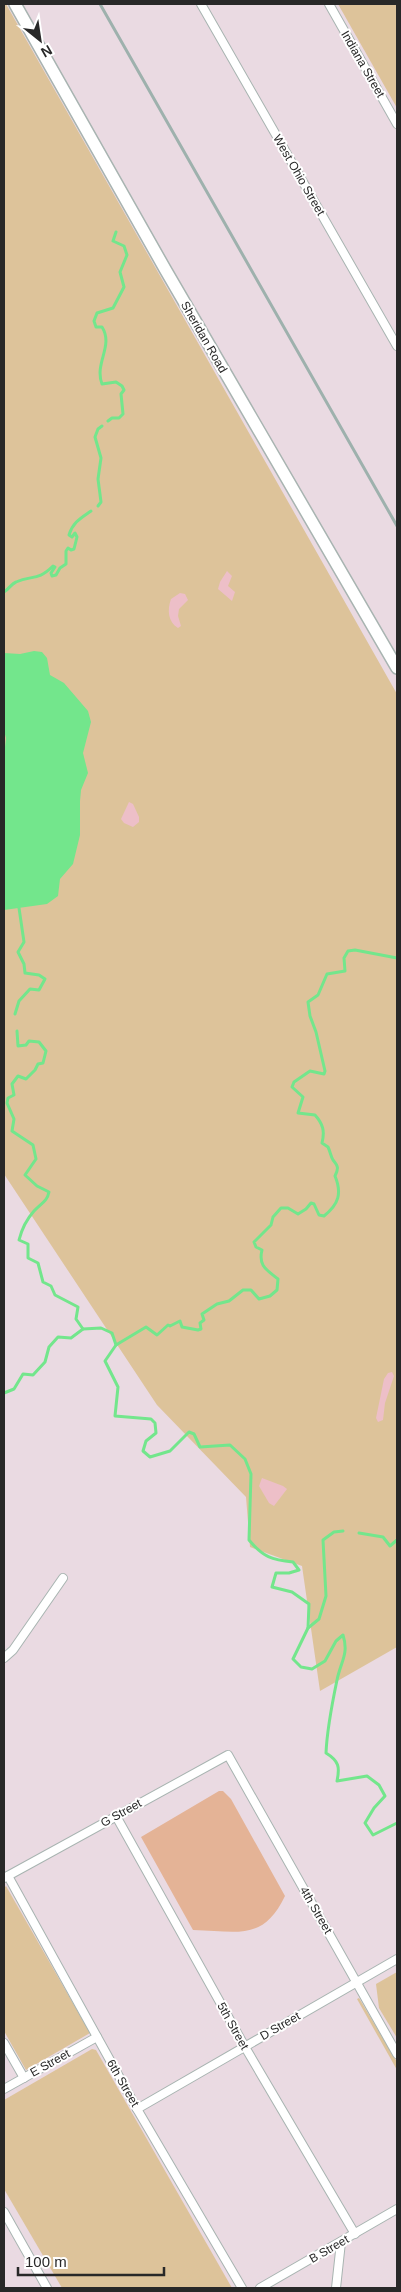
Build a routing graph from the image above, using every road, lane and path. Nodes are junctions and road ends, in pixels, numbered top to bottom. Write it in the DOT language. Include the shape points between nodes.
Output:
graph roads {
  1 [pos="15,4"];
  2 [pos="201,4"];
  3 [pos="329,4"];
  4 [pos="397,124"];
  5 [pos="397,346"];
  6 [pos="397,668"];
  7 [pos="63,1578"];
  8 [pos="4,1658"];
  9 [pos="234,1766"];
  10 [pos="116,1816"];
  11 [pos="6,1877"];
  12 [pos="397,1960"];
  13 [pos="356,1983"];
  14 [pos="97,2037"];
  15 [pos="4,2043"];
  16 [pos="245,2047"];
  17 [pos="397,2054"];
  18 [pos="24,2078"];
  19 [pos="4,2089"];
  20 [pos="137,2109"];
  21 [pos="397,2209"];
  22 [pos="4,2212"];
  23 [pos="356,2234"];
  24 [pos="341,2242"];
  25 [pos="48,2288"];
  26 [pos="242,2288"];
  27 [pos="260,2288"];
  28 [pos="336,2288"];
  1 -- 6 [label="main road, Sheridan Road"];
  2 -- 5 [label="street, West Ohio Street"];
  3 -- 4 [label="street, Indiana Street"];
  7 -- 8 [label="street"];
  9 -- 10 [label="street, G Street" via="228,1755"];
  9 -- 13 [label="street, 4th Street"];
  10 -- 11 [label="street, G Street"];
  10 -- 16 [label="street, 5th Street"];
  11 -- 14 [label="street, 6th Street"];
  12 -- 13 [label="street, D Street"];
  13 -- 16 [label="street, D Street"];
  13 -- 17 [label="street, 4th Street"];
  14 -- 18 [label="street, E Street"];
  14 -- 20 [label="street, 6th Street"];
  15 -- 18 [label="street"];
  16 -- 20 [label="street, D Street"];
  16 -- 23 [label="street, 5th Street"];
  18 -- 19 [label="street, E Street"];
  20 -- 26 [label="street, 6th Street"];
  21 -- 23 [label="street, B Street"];
  22 -- 25 [label="street"];
  23 -- 24 [label="street, B Street"];
  24 -- 27 [label="street, B Street"];
  24 -- 28 [label="street"];
}
